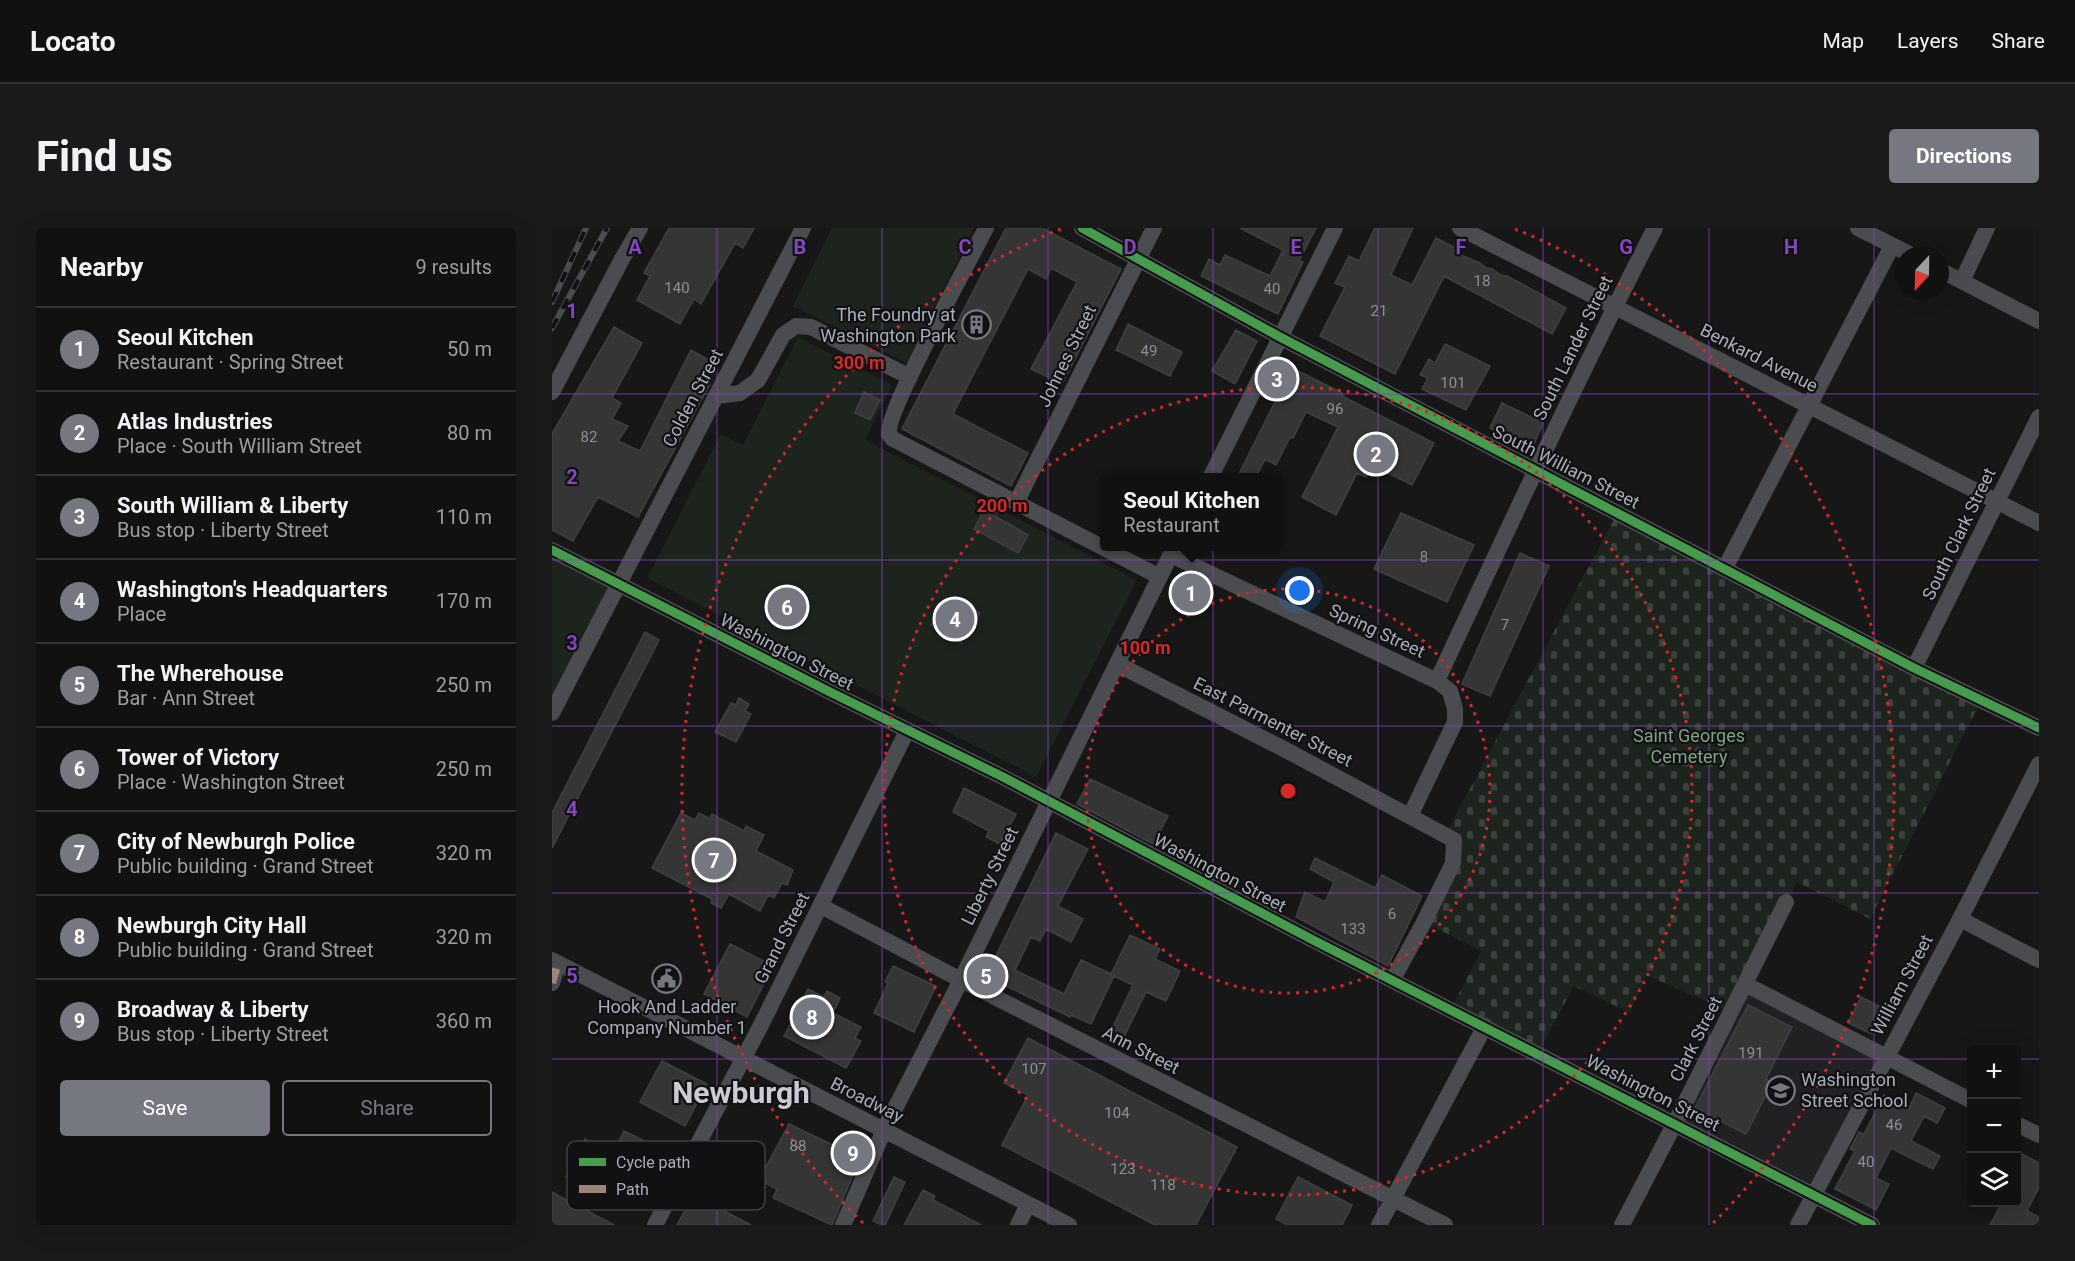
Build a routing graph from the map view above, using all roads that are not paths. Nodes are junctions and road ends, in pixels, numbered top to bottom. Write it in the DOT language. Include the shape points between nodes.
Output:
graph roads {
  1 [pos="640,228"];
  2 [pos="803,228"];
  3 [pos="986,228"];
  4 [pos="1082,228"];
  5 [pos="1154,228"];
  6 [pos="1335,228"];
  7 [pos="1460,228"];
  8 [pos="1655,228"];
  9 [pos="1858,228"];
  10 [pos="1987,228"];
  11 [pos="1892,246"];
  12 [pos="1895,247"];
  13 [pos="1138,258"];
  14 [pos="1949,274"];
  15 [pos="1962,281"];
  16 [pos="1615,305"];
  17 [pos="2039,321"];
  18 [pos="1280,337"];
  19 [pos="910,377"];
  20 [pos="552,392"];
  21 [pos="717,396"];
  22 [pos="1810,406"];
  23 [pos="2039,417"];
  24 [pos="1535,470"];
  25 [pos="1212,473"];
  26 [pos="1997,501"];
  27 [pos="1016,502"];
  28 [pos="2039,523"];
  29 [pos="1100,546"];
  30 [pos="552,550"];
  31 [pos="1110,551"];
  32 [pos="1173,551"];
  33 [pos="1725,568"];
  34 [pos="1160,577"];
  35 [pos="617,585"];
  36 [pos="1117,664"];
  37 [pos="1914,668"];
  38 [pos="1437,681"];
  39 [pos="552,713"];
  40 [pos="2039,728"];
  41 [pos="907,731"];
  42 [pos="2039,764"];
  43 [pos="1048,802"];
  44 [pos="1410,816"];
  45 [pos="1786,902"];
  46 [pos="821,906"];
  47 [pos="1960,919"];
  48 [pos="2039,960"];
  49 [pos="555,962"];
  50 [pos="961,980"];
  51 [pos="1393,980"];
  52 [pos="552,983"];
  53 [pos="1745,984"];
  54 [pos="1485,1026"];
  55 [pos="1886,1057"];
  56 [pos="744,1058"];
  57 [pos="1967,1099"];
  58 [pos="1675,1124"];
  59 [pos="2021,1126"];
  60 [pos="884,1130"];
  61 [pos="2039,1135"];
  62 [pos="700,1141"];
  63 [pos="1814,1195"];
  64 [pos="1393,1198"];
  65 [pos="1028,1204"];
  66 [pos="663,1210"];
  67 [pos="655,1225"];
  68 [pos="843,1225"];
  69 [pos="1018,1225"];
  70 [pos="1069,1225"];
  71 [pos="1379,1225"];
  72 [pos="1445,1225"];
  73 [pos="1622,1225"];
  74 [pos="1798,1225"];
  75 [pos="1872,1225"];
  1 -- 20 [label="street"];
  2 -- 21 [label="street, Colden Street"];
  3 -- 19 [label="street"];
  4 -- 13 [label="street, South William Street"];
  5 -- 13 [label="street, Johnes Street"];
  6 -- 18 [label="street"];
  7 -- 16 [label="street, Benkard Avenue"];
  8 -- 16 [label="street, South Lander Street"];
  9 -- 11 [label="street"];
  10 -- 15 [label="street"];
  11 -- 12 [label="street"];
  11 -- 22 [label="street"];
  13 -- 18 [label="street, South William Street"];
  13 -- 27 [label="street, Johnes Street"];
  14 -- 15 [label="street"];
  15 -- 17 [label="street"];
  16 -- 22 [label="street, Benkard Avenue"];
  16 -- 24 [label="street, South Lander Street"];
  18 -- 24 [label="street, South William Street"];
  18 -- 25 [label="street"];
  19 -- 21 [label="street" via="811,327 795,326 783,335 758,380 740,393"];
  19 -- 27 [label="street" via="891,418 889,434 893,439"];
  21 -- 35 [label="street, Colden Street"];
  22 -- 26 [label="street, Benkard Avenue"];
  22 -- 33 [label="street"];
  23 -- 26 [label="street, South Clark Street"];
  24 -- 33 [label="street, South William Street"];
  24 -- 38 [label="street, South Lander Street"];
  26 -- 28 [label="street, Benkard Avenue"];
  26 -- 37 [label="street, South Clark Street"];
  27 -- 29 [label="street"];
  30 -- 35 [label="street, Washington Street"];
  31 -- 34 [label="street"];
  32 -- 34 [label="street, Liberty Street"];
  32 -- 38 [label="street, Spring Street"];
  33 -- 37 [label="street, South William Street"];
  34 -- 36 [label="street, Liberty Street"];
  35 -- 39 [label="street, Colden Street"];
  35 -- 41 [label="street, Washington Street"];
  36 -- 43 [label="street, Liberty Street"];
  36 -- 44 [label="street, East Parmenter Street"];
  37 -- 40 [label="street, South William Street"];
  38 -- 44 [label="street, Spring Street" via="1450,691 1455,722"];
  41 -- 43 [label="street, Washington Street"];
  41 -- 46 [label="street, Grand Street"];
  42 -- 47 [label="street, William Street"];
  43 -- 50 [label="street, Liberty Street"];
  43 -- 51 [label="street, Washington Street"];
  44 -- 51 [label="street, East Parmenter Street" via="1454,840 1453,863"];
  45 -- 53 [label="street, Clark Street"];
  46 -- 50 [label="street, Ann Street"];
  46 -- 56 [label="street, Grand Street"];
  47 -- 48 [label="street"];
  47 -- 55 [label="street, William Street"];
  49 -- 52 [label="street"];
  49 -- 56 [label="street, Broadway"];
  50 -- 60 [label="street, Liberty Street"];
  50 -- 64 [label="street, Ann Street"];
  51 -- 54 [label="street, Washington Street"];
  53 -- 55 [label="street"];
  53 -- 58 [label="street, Clark Street"];
  54 -- 58 [label="street, Washington Street"];
  54 -- 64 [label="street"];
  55 -- 57 [label="street"];
  55 -- 63 [label="street, William Street"];
  56 -- 60 [label="street, Broadway"];
  56 -- 62 [label="street, Grand Street"];
  58 -- 63 [label="street, Washington Street"];
  58 -- 73 [label="street, Clark Street"];
  59 -- 61 [label="street"];
  60 -- 65 [label="street, Broadway"];
  60 -- 68 [label="street, Liberty Street"];
  63 -- 74 [label="street, William Street"];
  63 -- 75 [label="street, Washington Street"];
  64 -- 71 [label="street"];
  64 -- 72 [label="street, Ann Street"];
  65 -- 69 [label="street"];
  65 -- 70 [label="street, Broadway"];
  66 -- 67 [label="street, Grand Street"];
}
